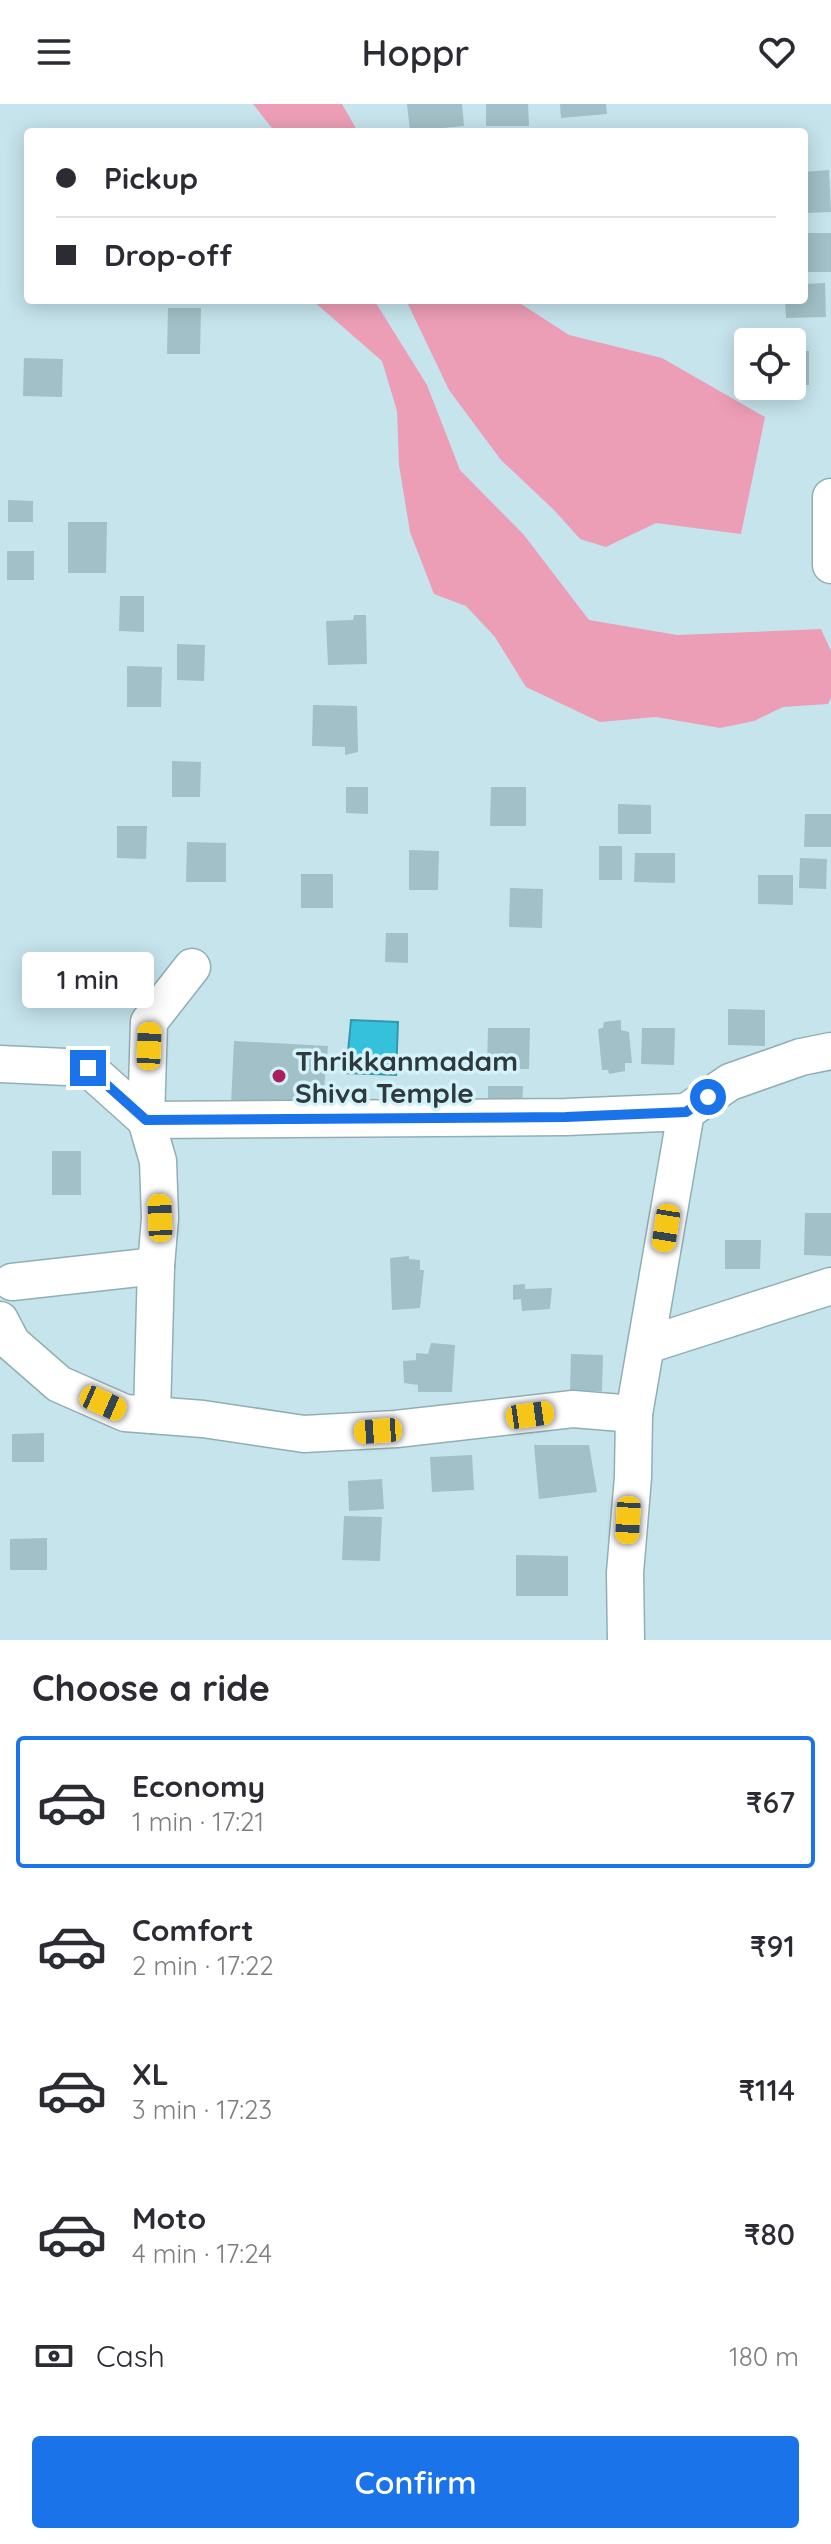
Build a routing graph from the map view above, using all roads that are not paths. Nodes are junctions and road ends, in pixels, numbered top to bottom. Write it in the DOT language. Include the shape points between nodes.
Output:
graph roads {
  1 [pos="831,497"];
  2 [pos="831,565"];
  3 [pos="192,967"];
  4 [pos="831,1051"];
  5 [pos="0,1064"];
  6 [pos="686,1112"];
  7 [pos="146,1120"];
  8 [pos="156,1266"];
  9 [pos="831,1286"];
  10 [pos="4,1287"];
  11 [pos="0,1320"];
  12 [pos="647,1345"];
  13 [pos="634,1414"];
  14 [pos="152,1415"];
  15 [pos="626,1640"];
  1 -- 2 [label="street"];
  3 -- 7 [label="street" via="149,1022"];
  4 -- 6 [label="street" via="730,1082"];
  5 -- 7 [label="street" via="88,1068"];
  6 -- 7 [label="street"];
  6 -- 12 [label="street"];
  7 -- 8 [label="street" via="158,1161"];
  8 -- 10 [label="street"];
  8 -- 14 [label="street"];
  9 -- 12 [label="street"];
  11 -- 14 [label="street" via="12,1343 59,1384 125,1413"];
  12 -- 13 [label="street"];
  13 -- 14 [label="street" via="573,1409 304,1434"];
  13 -- 15 [label="street"];
}
